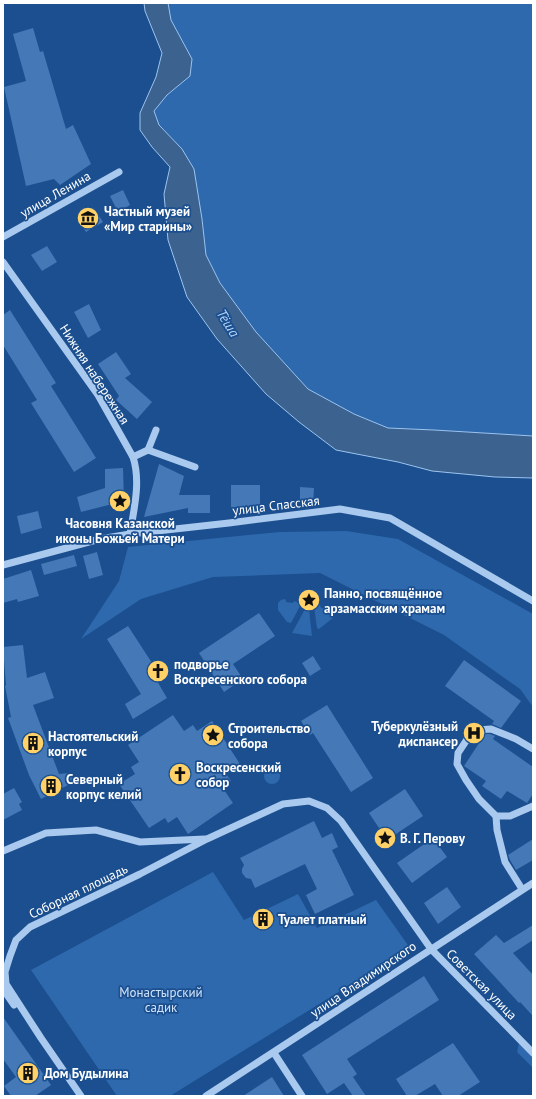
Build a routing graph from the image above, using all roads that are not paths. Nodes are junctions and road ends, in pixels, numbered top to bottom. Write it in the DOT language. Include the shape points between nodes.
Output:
graph roads {
  1 [pos="119,172"];
  2 [pos="3,237"];
  3 [pos="3,262"];
  4 [pos="156,430"];
  5 [pos="148,450"];
  6 [pos="134,457"];
  7 [pos="195,467"];
  8 [pos="130,534"];
  9 [pos="3,565"];
  10 [pos="533,601"];
  11 [pos="533,749"];
  12 [pos="533,806"];
  13 [pos="496,816"];
  14 [pos="207,839"];
  15 [pos="3,851"];
  16 [pos="533,883"];
  17 [pos="522,889"];
  18 [pos="430,949"];
  19 [pos="3,989"];
  20 [pos="274,1053"];
  21 [pos="533,1053"];
  22 [pos="77,1096"];
  23 [pos="81,1096"];
  24 [pos="206,1096"];
  25 [pos="302,1096"];
  1 -- 2 [label="street, улица Ленина"];
  3 -- 6 [label="street, Нижняя набережная" via="98,395"];
  4 -- 5 [label="street"];
  5 -- 6 [label="street"];
  5 -- 7 [label="street"];
  6 -- 8 [label="street, Нижняя набережная" via="137,485"];
  8 -- 9 [label="street, улица Спасская" via="100,539"];
  8 -- 10 [label="street, улица Спасская" via="340,509 390,518"];
  11 -- 13 [label="street" via="490,729 477,730 458,753 457,764 466,780"];
  12 -- 13 [label="street" via="510,816"];
  13 -- 17 [label="street" via="496,830 506,862"];
  14 -- 15 [label="street, Соборная площадь" via="140,842 96,830 46,833"];
  14 -- 18 [label="street, Соборная площадь" via="283,804 309,801 326,808 341,821"];
  14 -- 23 [label="street, Соборная площадь" via="30,927 16,940 5,972 6,984"];
  16 -- 17 [label="street, улица Владимирского"];
  17 -- 18 [label="street, улица Владимирского"];
  18 -- 20 [label="street, улица Владимирского"];
  18 -- 21 [label="street, Советская улица"];
  19 -- 22 [label="street"];
  20 -- 24 [label="street, улица Владимирского"];
  20 -- 25 [label="street"];
}
